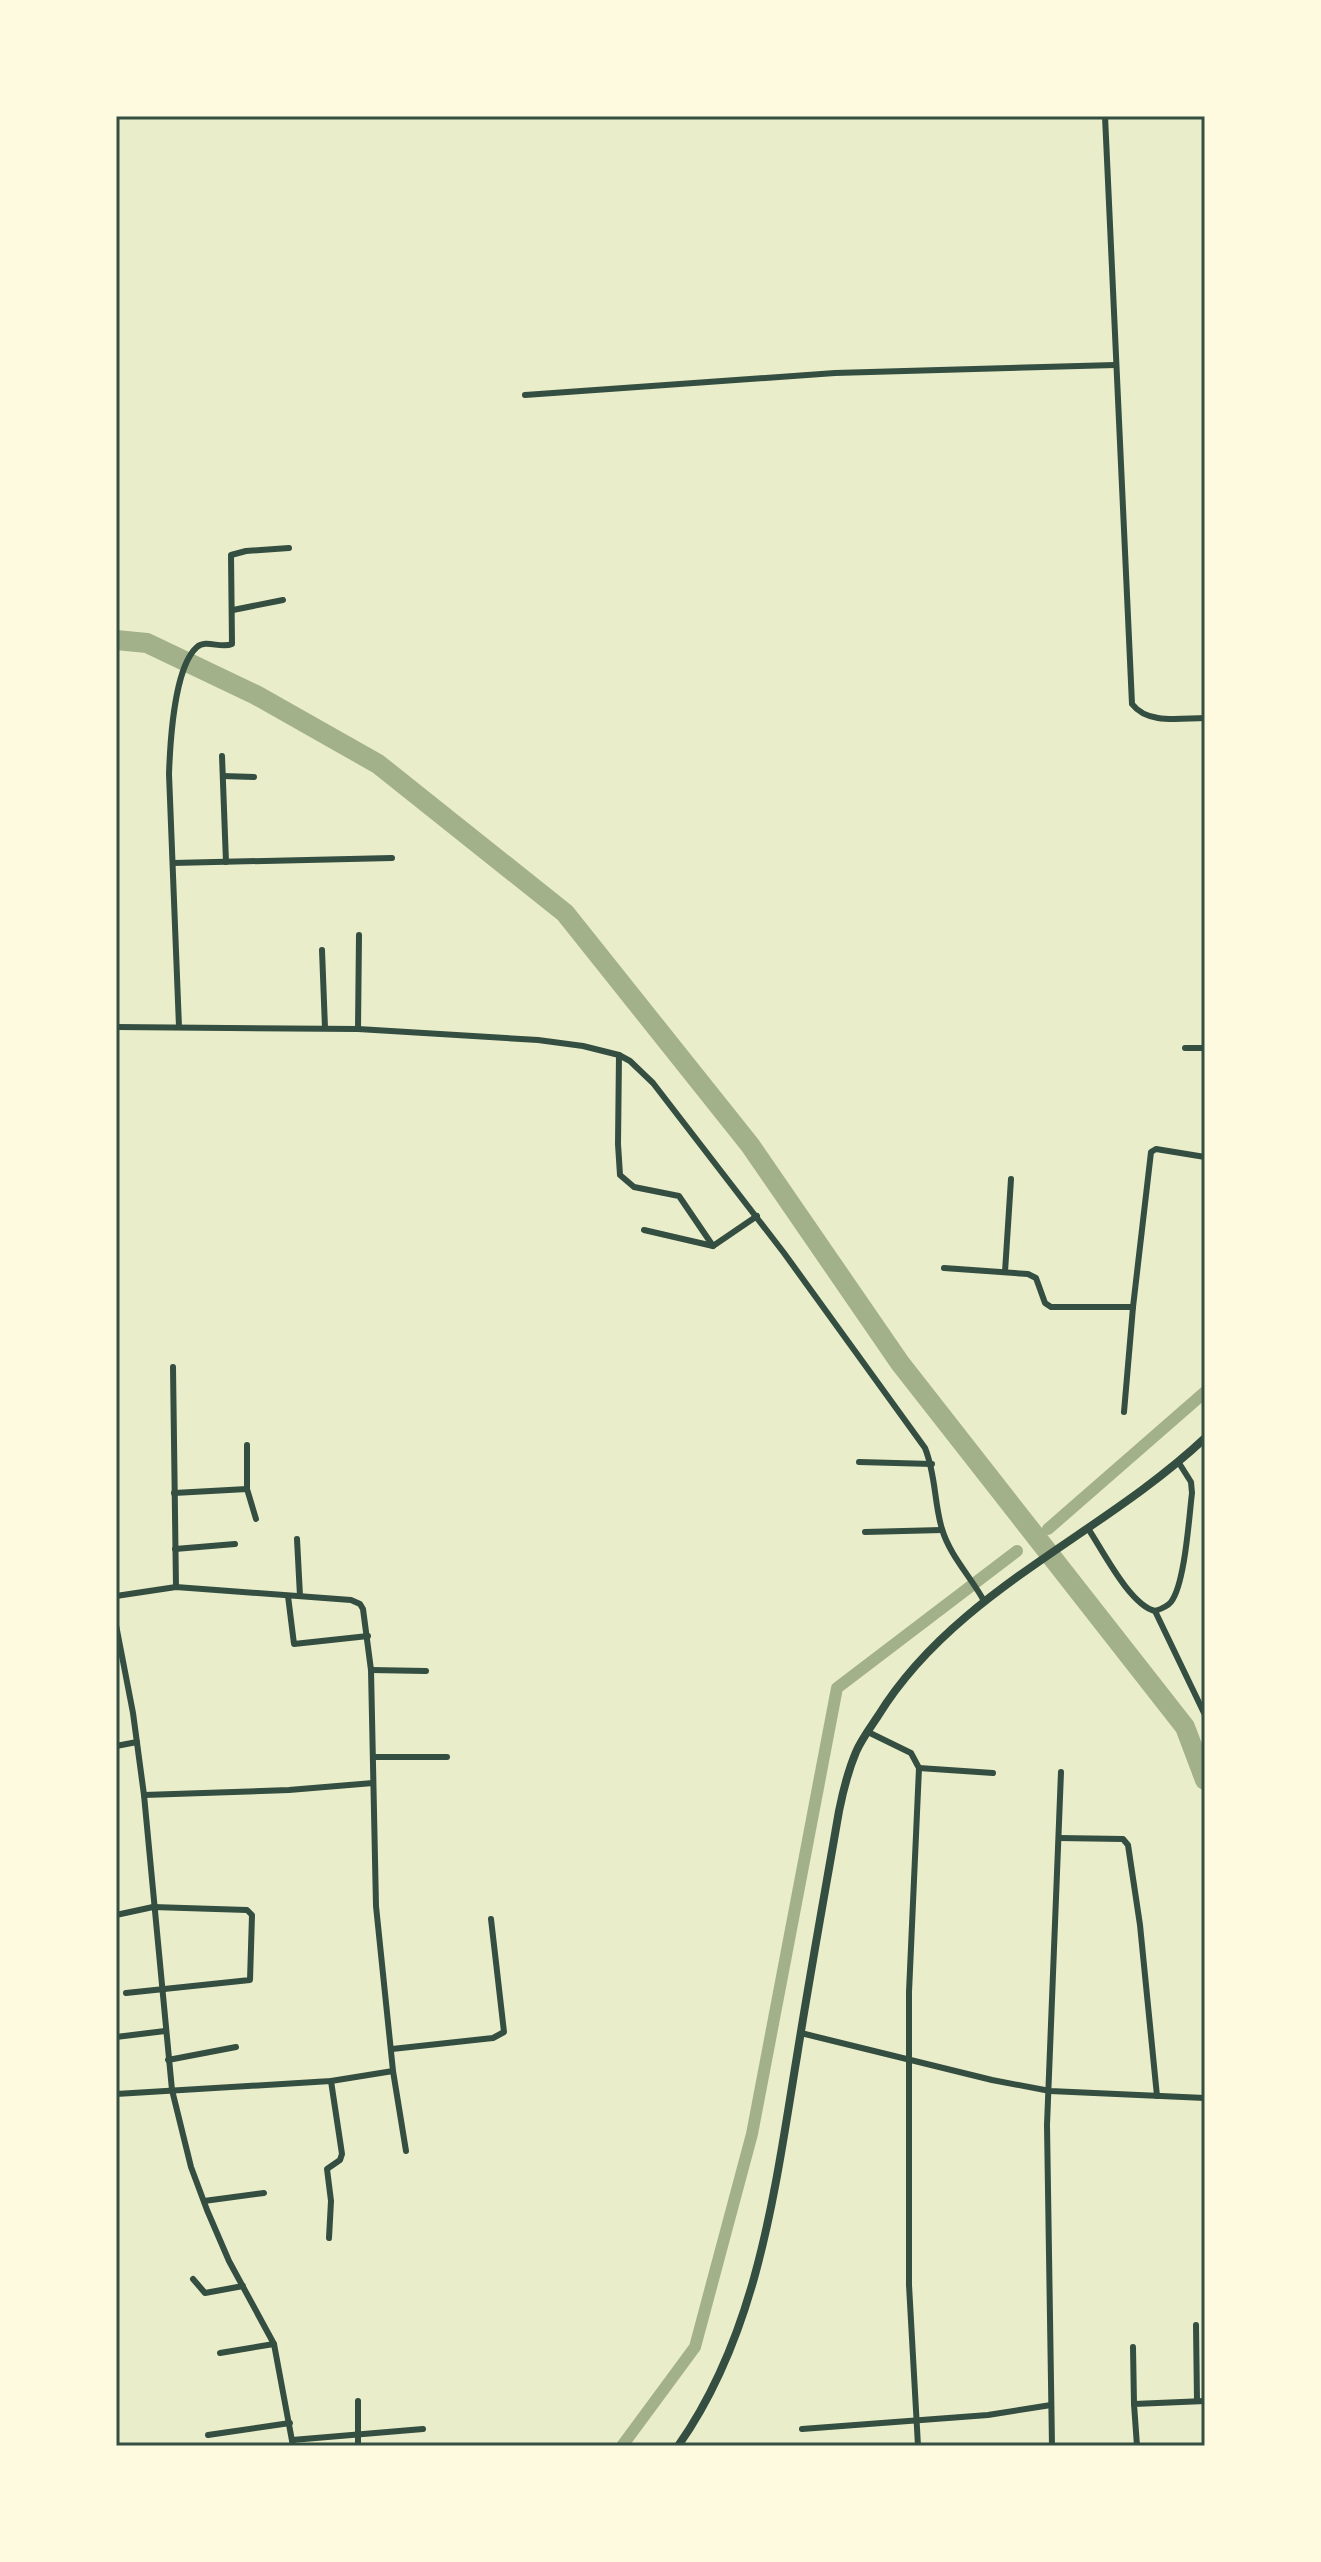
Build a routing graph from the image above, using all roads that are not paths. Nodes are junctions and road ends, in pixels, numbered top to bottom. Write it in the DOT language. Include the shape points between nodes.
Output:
graph roads {
  1 [pos="1105,116"];
  2 [pos="1115,365"];
  3 [pos="525,395"];
  4 [pos="289,548"];
  5 [pos="283,600"];
  6 [pos="233,610"];
  7 [pos="1205,718"];
  8 [pos="222,756"];
  9 [pos="223,776"];
  10 [pos="254,777"];
  11 [pos="392,858"];
  12 [pos="226,862"];
  13 [pos="173,863"];
  14 [pos="359,935"];
  15 [pos="322,950"];
  16 [pos="116,1027"];
  17 [pos="179,1027"];
  18 [pos="325,1028"];
  19 [pos="358,1029"];
  20 [pos="1185,1048"];
  21 [pos="1205,1048"];
  22 [pos="619,1055"];
  23 [pos="1205,1157"];
  24 [pos="1011,1179"];
  25 [pos="757,1216"];
  26 [pos="644,1230"];
  27 [pos="713,1246"];
  28 [pos="944,1268"];
  29 [pos="1005,1272"];
  30 [pos="1133,1307"];
  31 [pos="173,1367"];
  32 [pos="1124,1412"];
  33 [pos="1205,1438"];
  34 [pos="247,1445"];
  35 [pos="859,1462"];
  36 [pos="932,1464"];
  37 [pos="1181,1467"];
  38 [pos="247,1489"];
  39 [pos="174,1493"];
  40 [pos="256,1519"];
  41 [pos="942,1530"];
  42 [pos="1089,1530"];
  43 [pos="865,1532"];
  44 [pos="297,1539"];
  45 [pos="235,1544"];
  46 [pos="175,1549"];
  47 [pos="176,1587"];
  48 [pos="116,1596"];
  49 [pos="288,1596"];
  50 [pos="300,1596"];
  51 [pos="982,1597"];
  52 [pos="1155,1611"];
  53 [pos="116,1625"];
  54 [pos="368,1636"];
  55 [pos="371,1670"];
  56 [pos="426,1671"];
  57 [pos="1205,1715"];
  58 [pos="868,1732"];
  59 [pos="137,1742"];
  60 [pos="116,1746"];
  61 [pos="374,1757"];
  62 [pos="447,1757"];
  63 [pos="919,1768"];
  64 [pos="1061,1772"];
  65 [pos="993,1773"];
  66 [pos="373,1783"];
  67 [pos="144,1795"];
  68 [pos="1059,1838"];
  69 [pos="153,1907"];
  70 [pos="116,1915"];
  71 [pos="491,1919"];
  72 [pos="163,1989"];
  73 [pos="126,1993"];
  74 [pos="165,2031"];
  75 [pos="801,2033"];
  76 [pos="116,2037"];
  77 [pos="236,2047"];
  78 [pos="392,2049"];
  79 [pos="909,2059"];
  80 [pos="168,2060"];
  81 [pos="393,2071"];
  82 [pos="331,2081"];
  83 [pos="172,2090"];
  84 [pos="1050,2091"];
  85 [pos="116,2094"];
  86 [pos="1157,2096"];
  87 [pos="1205,2098"];
  88 [pos="406,2151"];
  89 [pos="264,2193"];
  90 [pos="204,2201"];
  91 [pos="329,2238"];
  92 [pos="193,2279"];
  93 [pos="243,2286"];
  94 [pos="1196,2325"];
  95 [pos="274,2344"];
  96 [pos="1133,2347"];
  97 [pos="220,2353"];
  98 [pos="358,2401"];
  99 [pos="1201,2401"];
  100 [pos="1134,2404"];
  101 [pos="1051,2405"];
  102 [pos="918,2421"];
  103 [pos="290,2423"];
  104 [pos="423,2429"];
  105 [pos="802,2429"];
  106 [pos="356,2434"];
  107 [pos="208,2435"];
  108 [pos="293,2443"];
  109 [pos="358,2446"];
  110 [pos="678,2446"];
  111 [pos="918,2446"];
  112 [pos="1052,2446"];
  113 [pos="1137,2446"];
  1 -- 2 [label="street"];
  2 -- 3 [label="street" via="835,373"];
  2 -- 7 [label="street" via="1132,704 1151,718"];
  4 -- 6 [label="street" via="231,555"];
  5 -- 6 [label="street"];
  6 -- 13 [label="street" via="230,646 199,645 175,704 170,739"];
  8 -- 9 [label="street"];
  9 -- 10 [label="street"];
  9 -- 12 [label="street"];
  11 -- 12 [label="street"];
  12 -- 13 [label="street"];
  13 -- 17 [label="street"];
  14 -- 19 [label="street"];
  15 -- 18 [label="street"];
  16 -- 17 [label="street"];
  17 -- 18 [label="street"];
  18 -- 19 [label="street"];
  19 -- 22 [label="street" via="538,1040"];
  20 -- 21 [label="street"];
  22 -- 25 [label="street" via="653,1083"];
  22 -- 27 [label="street" via="620,1175 634,1187 679,1196"];
  23 -- 30 [label="street" via="1151,1152"];
  24 -- 29 [label="street"];
  25 -- 27 [label="street"];
  25 -- 36 [label="street"];
  26 -- 27 [label="street"];
  28 -- 29 [label="street"];
  29 -- 30 [label="street" via="1036,1278 1051,1307"];
  30 -- 32 [label="street"];
  31 -- 39 [label="street"];
  33 -- 37 [label="street"];
  34 -- 38 [label="street"];
  35 -- 36 [label="street"];
  36 -- 41 [label="street"];
  37 -- 42 [label="street"];
  37 -- 52 [label="street" via="1192,1493 1180,1580 1169,1605"];
  38 -- 39 [label="street"];
  38 -- 40 [label="street"];
  39 -- 46 [label="street"];
  41 -- 43 [label="street"];
  41 -- 51 [label="street"];
  42 -- 51 [label="street"];
  42 -- 52 [label="street" via="1126,1587"];
  44 -- 50 [label="street"];
  45 -- 46 [label="street"];
  46 -- 47 [label="street"];
  47 -- 48 [label="street"];
  47 -- 49 [label="street"];
  49 -- 50 [label="street"];
  49 -- 54 [label="street" via="294,1644"];
  50 -- 54 [label="street" via="355,1601 366,1614"];
  51 -- 58 [label="street" via="914,1666"];
  52 -- 57 [label="street"];
  53 -- 59 [label="street"];
  54 -- 55 [label="street"];
  55 -- 56 [label="street"];
  55 -- 61 [label="street"];
  58 -- 63 [label="street" via="911,1753"];
  58 -- 75 [label="street" via="856,1750 839,1811"];
  59 -- 60 [label="street"];
  59 -- 67 [label="street"];
  61 -- 62 [label="street"];
  61 -- 66 [label="street"];
  63 -- 65 [label="street"];
  63 -- 79 [label="street"];
  64 -- 68 [label="street"];
  66 -- 67 [label="street"];
  66 -- 78 [label="street" via="376,1906"];
  67 -- 69 [label="street"];
  68 -- 84 [label="street"];
  68 -- 86 [label="street" via="1123,1839 1128,1845"];
  69 -- 70 [label="street"];
  69 -- 72 [label="street"];
  69 -- 72 [label="street" via="247,1910 252,1915 250,1980"];
  71 -- 78 [label="street" via="504,2032 493,2038"];
  72 -- 73 [label="street"];
  72 -- 74 [label="street"];
  74 -- 76 [label="street"];
  74 -- 80 [label="street"];
  75 -- 79 [label="street"];
  75 -- 110 [label="street" via="769,2223 732,2347"];
  77 -- 80 [label="street"];
  78 -- 81 [label="street"];
  79 -- 84 [label="street"];
  79 -- 102 [label="street" via="909,2285"];
  80 -- 83 [label="street"];
  81 -- 82 [label="street"];
  81 -- 88 [label="street"];
  82 -- 83 [label="street"];
  82 -- 91 [label="street" via="342,2154 327,2169"];
  83 -- 85 [label="street"];
  83 -- 90 [label="street"];
  84 -- 86 [label="street"];
  84 -- 101 [label="street"];
  86 -- 87 [label="street"];
  89 -- 90 [label="street"];
  90 -- 93 [label="street"];
  92 -- 93 [label="street" via="205,2293"];
  93 -- 95 [label="street"];
  94 -- 99 [label="street"];
  95 -- 97 [label="street"];
  95 -- 103 [label="street"];
  96 -- 100 [label="street"];
  98 -- 106 [label="street"];
  99 -- 100 [label="street"];
  100 -- 113 [label="street"];
  101 -- 102 [label="street"];
  101 -- 112 [label="street"];
  102 -- 105 [label="street"];
  102 -- 111 [label="street"];
  103 -- 107 [label="street"];
  103 -- 108 [label="street"];
  104 -- 106 [label="street"];
  106 -- 108 [label="street"];
  106 -- 109 [label="street"];
}
